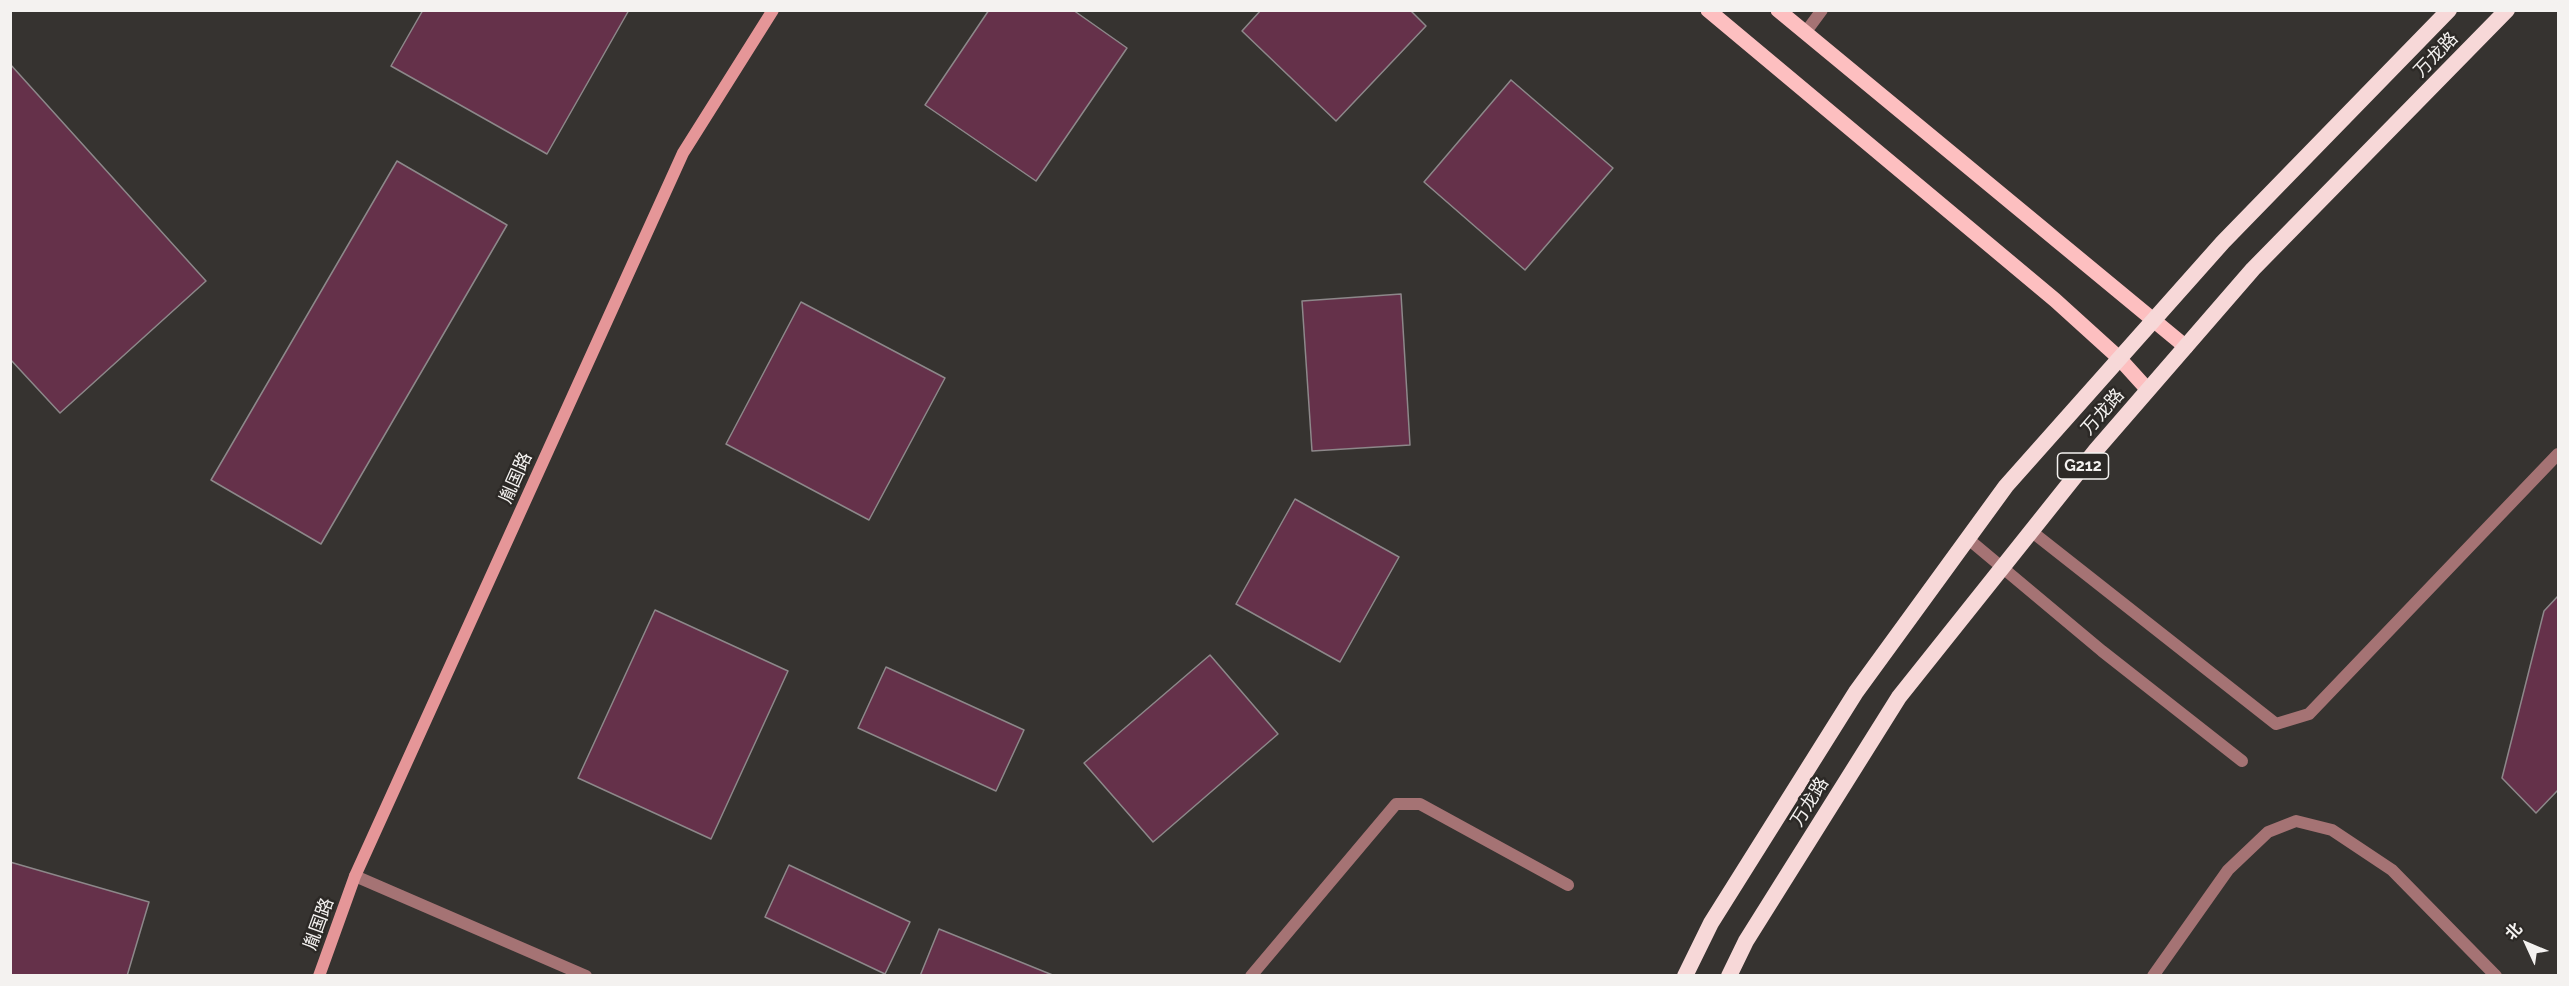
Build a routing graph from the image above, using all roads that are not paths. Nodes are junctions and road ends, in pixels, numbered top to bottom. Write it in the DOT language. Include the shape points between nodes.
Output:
graph roads {
  1 [pos="773,10"];
  2 [pos="1708,10"];
  3 [pos="1778,10"];
  4 [pos="1822,10"];
  5 [pos="2449,10"];
  6 [pos="2507,10"];
  7 [pos="1804,33"];
  8 [pos="2153,320"];
  9 [pos="2186,347"];
  10 [pos="2119,358"];
  11 [pos="2148,390"];
  12 [pos="2559,454"];
  13 [pos="2031,531"];
  14 [pos="1967,538"];
  15 [pos="2002,569"];
  16 [pos="2242,761"];
  17 [pos="355,876"];
  18 [pos="1568,885"];
  19 [pos="319,975"];
  20 [pos="586,975"];
  21 [pos="1251,975"];
  22 [pos="1685,975"];
  23 [pos="1729,975"];
  24 [pos="2153,975"];
  25 [pos="2496,975"];
  1 -- 17 [label="main road, 胤国路" via="683,153"];
  2 -- 10 [label="main road"];
  3 -- 7 [label="main road"];
  4 -- 7 [label="street"];
  5 -- 8 [label="highway, 万龙路 / G212" via="2223,242"];
  6 -- 9 [label="highway, 万龙路 / G212" via="2253,269"];
  7 -- 8 [label="main road"];
  8 -- 9 [label="main road"];
  8 -- 10 [label="highway, 万龙路 / G212"];
  9 -- 11 [label="highway, 万龙路 / G212"];
  10 -- 11 [label="main road"];
  10 -- 14 [label="highway, 万龙路 / G212" via="2006,486"];
  11 -- 13 [label="highway, 万龙路 / G212"];
  12 -- 13 [label="street" via="2309,714 2276,724"];
  13 -- 15 [label="highway, 万龙路 / G212"];
  14 -- 15 [label="street"];
  14 -- 22 [label="highway, 万龙路 / G212" via="1856,692 1711,923"];
  15 -- 16 [label="street"];
  15 -- 23 [label="highway, 万龙路 / G212" via="1899,697 1746,941"];
  17 -- 19 [label="main road, 胤国路"];
  17 -- 20 [label="street"];
  18 -- 21 [label="street" via="1420,804 1396,804"];
  24 -- 25 [label="street" via="2228,870 2268,832 2296,821 2332,830 2392,870"];
}
